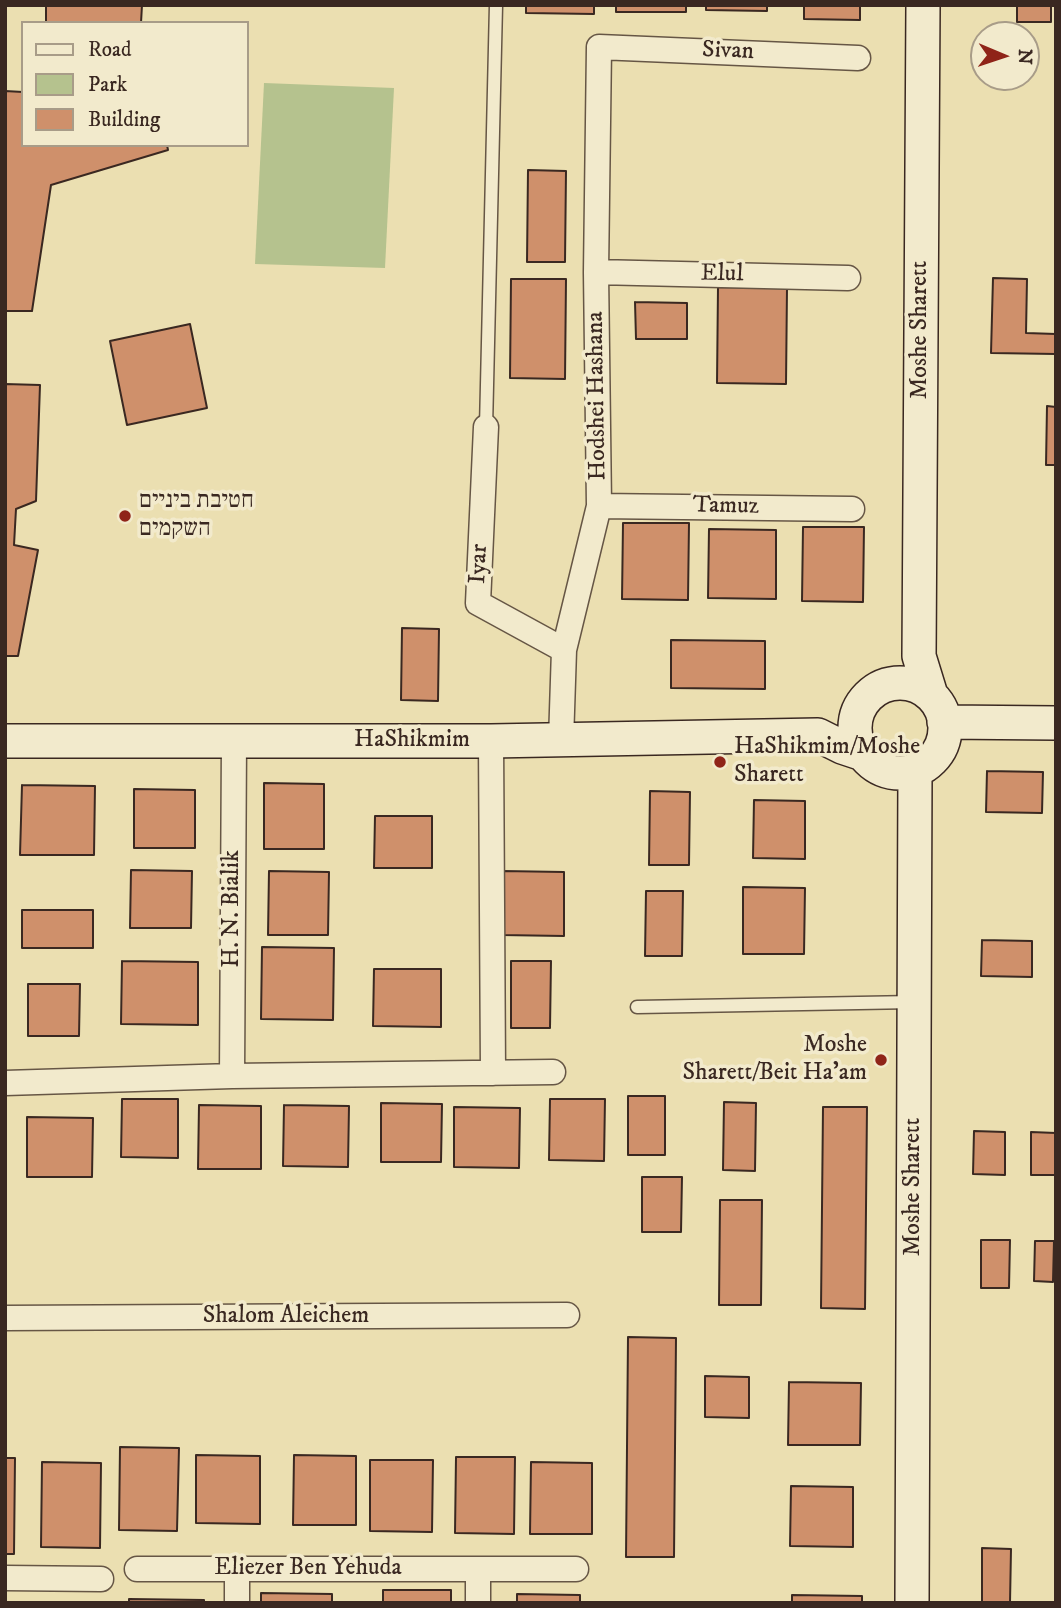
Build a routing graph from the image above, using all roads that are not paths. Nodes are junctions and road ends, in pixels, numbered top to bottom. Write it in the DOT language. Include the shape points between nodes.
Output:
graph roads {
  1 [pos="496,5"];
  2 [pos="923,5"];
  3 [pos="599,47"];
  4 [pos="858,58"];
  5 [pos="596,272"];
  6 [pos="848,278"];
  7 [pos="486,426"];
  8 [pos="599,506"];
  9 [pos="852,509"];
  10 [pos="564,650"];
  11 [pos="919,656"];
  12 [pos="878,691"];
  13 [pos="938,709"];
  14 [pos="1056,723"];
  15 [pos="818,735"];
  16 [pos="5,741"];
  17 [pos="234,741"];
  18 [pos="491,741"];
  19 [pos="561,741"];
  20 [pos="863,754"];
  21 [pos="915,770"];
  22 [pos="914,1002"];
  23 [pos="637,1007"];
  24 [pos="553,1072"];
  25 [pos="493,1073"];
  26 [pos="232,1076"];
  27 [pos="5,1083"];
  28 [pos="567,1315"];
  29 [pos="5,1318"];
  30 [pos="137,1569"];
  31 [pos="237,1569"];
  32 [pos="478,1569"];
  33 [pos="576,1569"];
  34 [pos="5,1578"];
  35 [pos="101,1579"];
  36 [pos="237,1603"];
  37 [pos="478,1603"];
  38 [pos="912,1603"];
  1 -- 7 [label="lane"];
  2 -- 11 [label="street, Moshe Sharett"];
  3 -- 4 [label="street, Sivan"];
  3 -- 5 [label="street, Hodshei Hashana"];
  5 -- 6 [label="street, Elul"];
  5 -- 8 [label="street, Hodshei Hashana"];
  7 -- 10 [label="street, Iyar" via="478,603"];
  8 -- 9 [label="street, Tamuz"];
  8 -- 10 [label="street, Hodshei Hashana"];
  10 -- 19 [label="street, Hodshei Hashana"];
  11 -- 12 [label="street"];
  11 -- 13 [label="street, Moshe Sharett"];
  12 -- 13 [label="street" via="905,683 919,687"];
  12 -- 15 [label="street"];
  12 -- 20 [label="street" via="858,712 855,726"];
  13 -- 14 [label="street"];
  13 -- 21 [label="street" via="944,737 928,763"];
  15 -- 19 [label="street, HaShikmim"];
  15 -- 20 [label="street, HaShikmim"];
  16 -- 17 [label="street, HaShikmim"];
  17 -- 18 [label="street, HaShikmim"];
  17 -- 26 [label="street, H. N. Bialik"];
  18 -- 19 [label="street, HaShikmim"];
  18 -- 25 [label="street"];
  20 -- 21 [label="street" via="886,771"];
  21 -- 22 [label="street, Moshe Sharett"];
  22 -- 23 [label="lane"];
  22 -- 38 [label="street, Moshe Sharett"];
  24 -- 25 [label="street"];
  25 -- 26 [label="street"];
  26 -- 27 [label="street"];
  28 -- 29 [label="street, Shalom Aleichem"];
  30 -- 31 [label="street, Eliezer Ben Yehuda"];
  31 -- 32 [label="street, Eliezer Ben Yehuda"];
  31 -- 36 [label="street"];
  32 -- 33 [label="street, Eliezer Ben Yehuda"];
  32 -- 37 [label="street"];
  34 -- 35 [label="street"];
}
